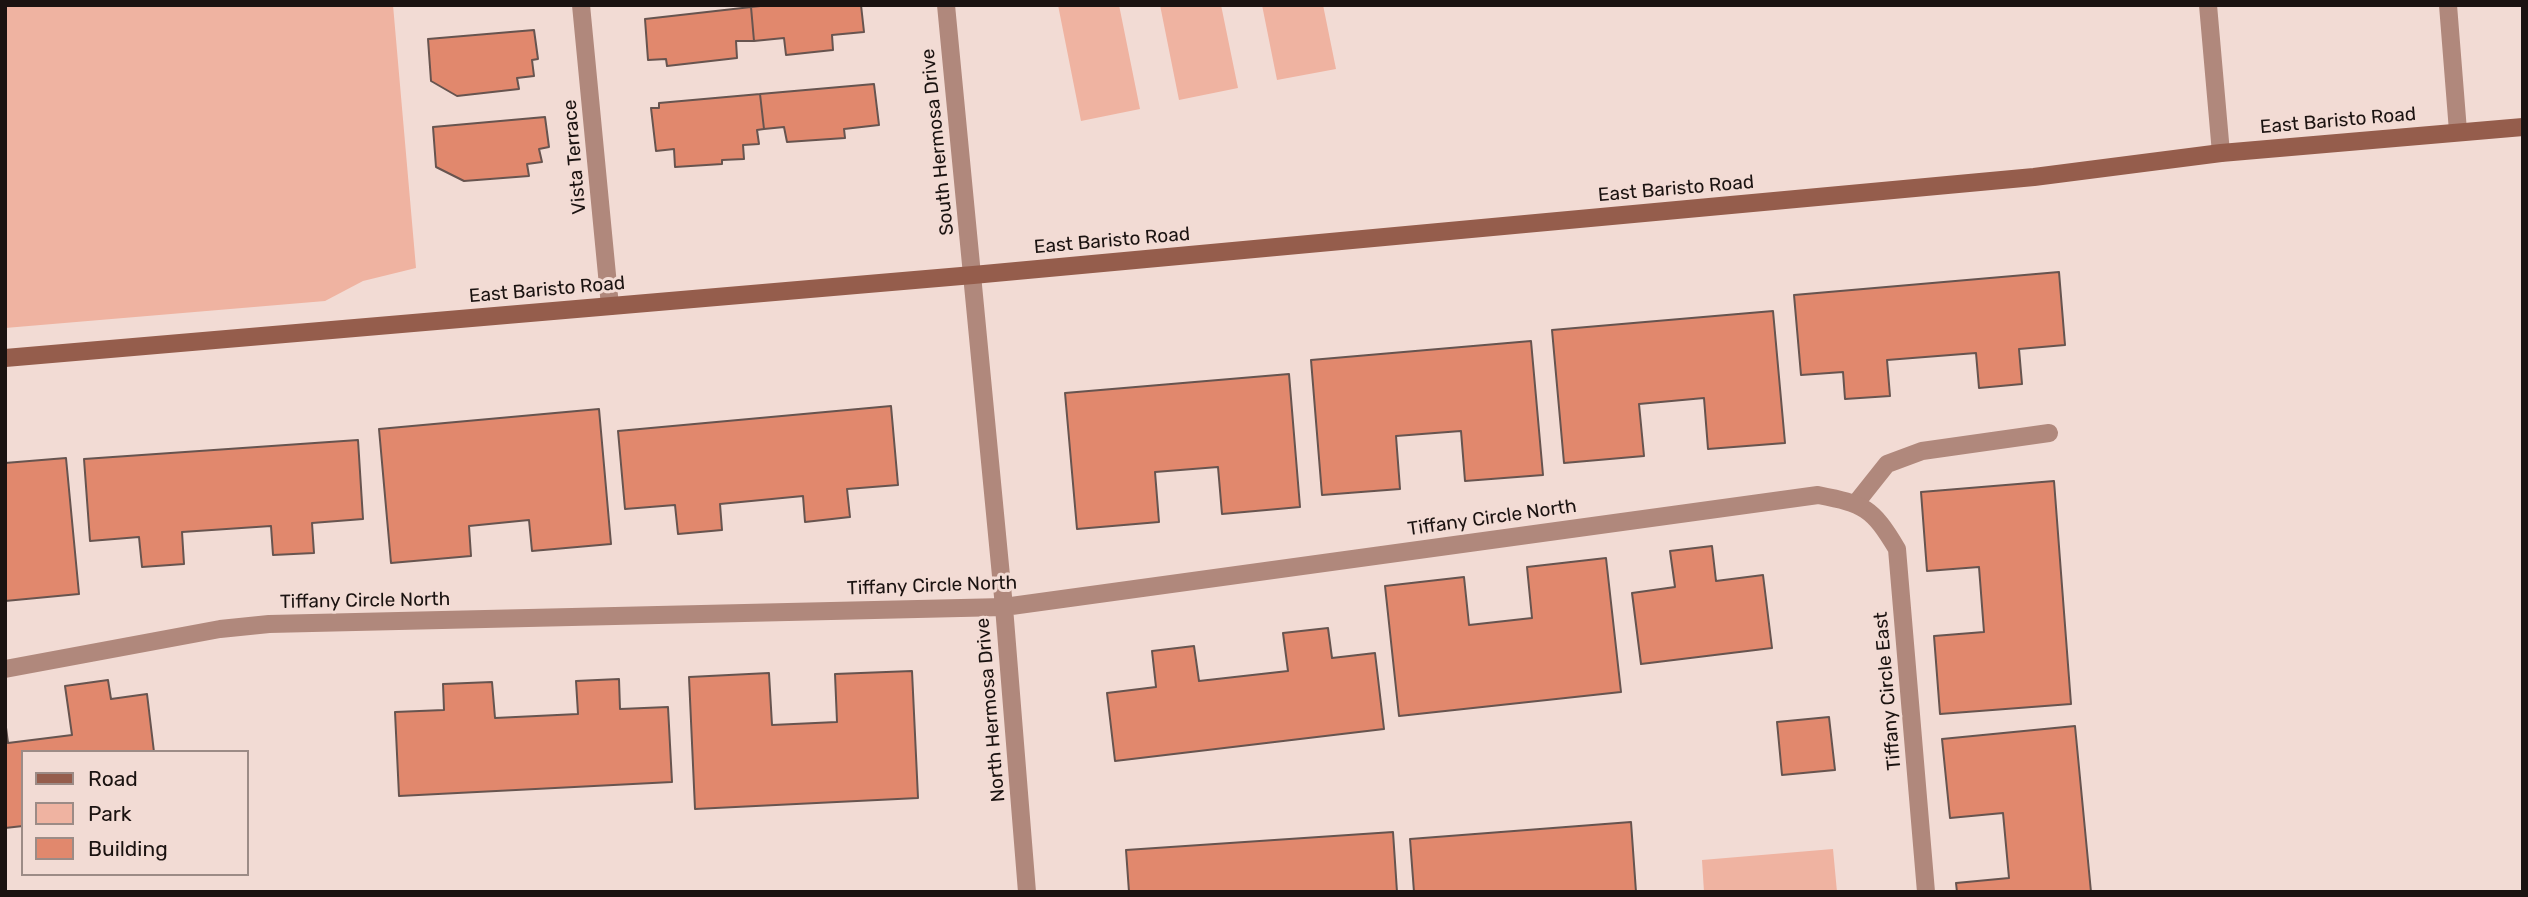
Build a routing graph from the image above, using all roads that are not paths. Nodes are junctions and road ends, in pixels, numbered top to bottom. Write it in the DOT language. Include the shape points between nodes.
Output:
graph roads {
  1 [pos="581,5"];
  2 [pos="946,5"];
  3 [pos="2208,5"];
  4 [pos="2448,5"];
  5 [pos="2523,127"];
  6 [pos="2458,131"];
  7 [pos="2221,153"];
  8 [pos="973,275"];
  9 [pos="610,306"];
  10 [pos="5,358"];
  11 [pos="2049,433"];
  12 [pos="1856,503"];
  13 [pos="1004,607"];
  14 [pos="5,669"];
  15 [pos="1027,892"];
  16 [pos="1926,892"];
  1 -- 9 [label="street, Vista Terrace"];
  2 -- 8 [label="street, South Hermosa Drive"];
  3 -- 7 [label="street"];
  4 -- 6 [label="street"];
  5 -- 6 [label="street, East Baristo Road"];
  6 -- 7 [label="street, East Baristo Road"];
  7 -- 8 [label="street, East Baristo Road" via="2034,177"];
  8 -- 9 [label="street, East Baristo Road"];
  8 -- 13 [label="street, North Hermosa Drive"];
  9 -- 10 [label="street, East Baristo Road"];
  11 -- 12 [label="street" via="1922,451 1887,464"];
  12 -- 13 [label="street, Tiffany Circle North" via="1818,495"];
  12 -- 16 [label="street, Tiffany Circle East" via="1881,521 1897,548"];
  13 -- 14 [label="street, Tiffany Circle North" via="269,624"];
  13 -- 15 [label="street, North Hermosa Drive"];
}
